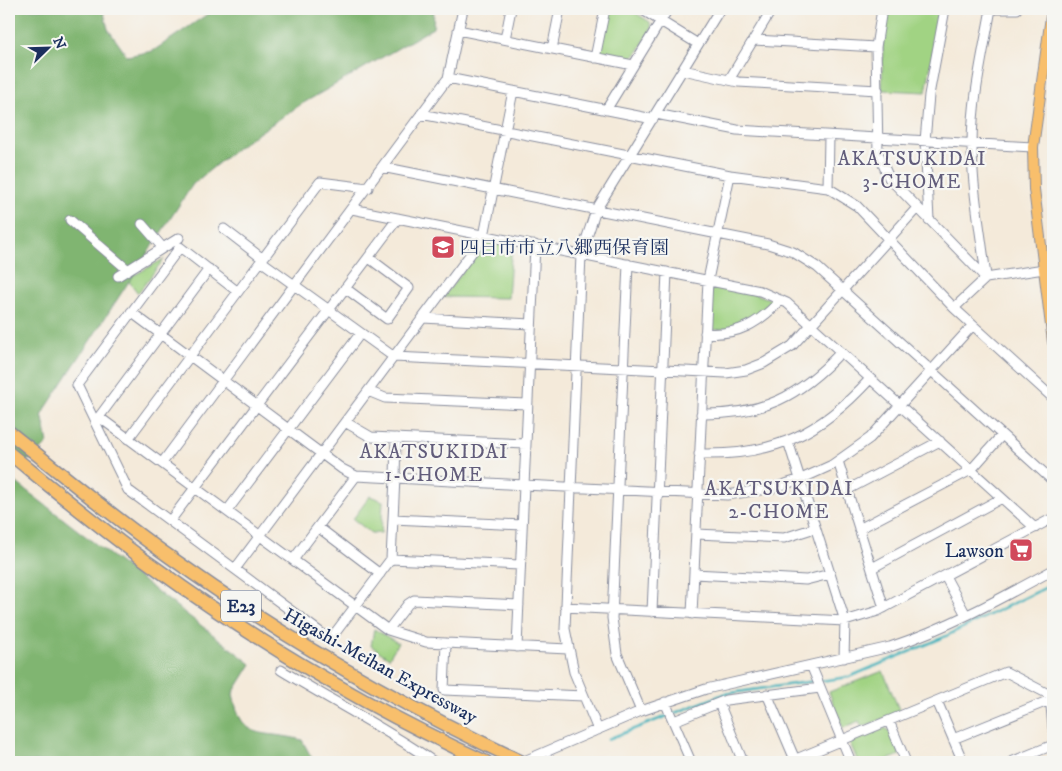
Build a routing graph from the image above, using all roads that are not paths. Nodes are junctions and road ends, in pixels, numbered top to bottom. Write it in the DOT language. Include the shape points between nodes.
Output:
graph roads {
  1 [pos="463,9"];
  2 [pos="510,9"];
  3 [pos="560,9"];
  4 [pos="605,9"];
  5 [pos="641,9"];
  6 [pos="668,9"];
  7 [pos="720,9"];
  8 [pos="772,9"];
  9 [pos="882,9"];
  10 [pos="945,9"];
  11 [pos="990,9"];
  12 [pos="1017,9"];
  13 [pos="1052,9"];
  14 [pos="660,21"];
  15 [pos="458,30"];
  16 [pos="505,39"];
  17 [pos="754,40"];
  18 [pos="698,44"];
  19 [pos="876,47"];
  20 [pos="552,49"];
  21 [pos="595,58"];
  22 [pos="633,65"];
  23 [pos="683,70"];
  24 [pos="448,78"];
  25 [pos="729,80"];
  26 [pos="878,90"];
  27 [pos="513,91"];
  28 [pos="606,110"];
  29 [pos="421,114"];
  30 [pos="654,117"];
  31 [pos="505,131"];
  32 [pos="829,136"];
  33 [pos="877,138"];
  34 [pos="926,141"];
  35 [pos="972,144"];
  36 [pos="1032,147"];
  37 [pos="629,156"];
  38 [pos="382,167"];
  39 [pos="730,175"];
  40 [pos="368,188"];
  41 [pos="828,188"];
  42 [pos="493,190"];
  43 [pos="917,208"];
  44 [pos="352,209"];
  45 [pos="596,210"];
  46 [pos="398,218"];
  47 [pos="70,220"];
  48 [pos="929,220"];
  49 [pos="142,224"];
  50 [pos="224,229"];
  51 [pos="717,234"];
  52 [pos="484,236"];
  53 [pos="179,238"];
  54 [pos="888,239"];
  55 [pos="535,245"];
  56 [pos="164,247"];
  57 [pos="581,255"];
  58 [pos="369,258"];
  59 [pos="171,259"];
  60 [pos="262,260"];
  61 [pos="1047,263"];
  62 [pos="628,264"];
  63 [pos="209,269"];
  64 [pos="128,270"];
  65 [pos="667,272"];
  66 [pos="118,276"];
  67 [pos="986,278"];
  68 [pos="708,280"];
  69 [pos="296,286"];
  70 [pos="345,288"];
  71 [pos="842,290"];
  72 [pos="238,292"];
  73 [pos="781,300"];
  74 [pos="954,308"];
  75 [pos="1051,309"];
  76 [pos="328,310"];
  77 [pos="131,312"];
  78 [pos="423,318"];
  79 [pos="531,324"];
  80 [pos="811,325"];
  81 [pos="972,326"];
  82 [pos="705,333"];
  83 [pos="161,334"];
  84 [pos="360,334"];
  85 [pos="1053,342"];
  86 [pos="841,352"];
  87 [pos="190,357"];
  88 [pos="394,357"];
  89 [pos="529,364"];
  90 [pos="576,367"];
  91 [pos="623,369"];
  92 [pos="663,371"];
  93 [pos="932,371"];
  94 [pos="703,373"];
  95 [pos="870,379"];
  96 [pos="223,381"];
  97 [pos="368,391"];
  98 [pos="1053,398"];
  99 [pos="527,404"];
  100 [pos="256,406"];
  101 [pos="900,406"];
  102 [pos="701,414"];
  103 [pos="97,418"];
  104 [pos="345,422"];
  105 [pos="288,430"];
  106 [pos="9,432"];
  107 [pos="1002,435"];
  108 [pos="396,438"];
  109 [pos="128,439"];
  110 [pos="788,441"];
  111 [pos="940,441"];
  112 [pos="526,444"];
  113 [pos="9,453"];
  114 [pos="321,454"];
  115 [pos="699,454"];
  116 [pos="838,461"];
  117 [pos="162,463"];
  118 [pos="971,470"];
  119 [pos="356,476"];
  120 [pos="395,478"];
  121 [pos="801,479"];
  122 [pos="1053,481"];
  123 [pos="524,485"];
  124 [pos="571,487"];
  125 [pos="196,488"];
  126 [pos="617,489"];
  127 [pos="847,490"];
  128 [pos="657,491"];
  129 [pos="697,494"];
  130 [pos="1002,498"];
  131 [pos="227,511"];
  132 [pos="1053,518"];
  133 [pos="393,519"];
  134 [pos="170,521"];
  135 [pos="522,525"];
  136 [pos="318,527"];
  137 [pos="815,528"];
  138 [pos="1035,528"];
  139 [pos="860,529"];
  140 [pos="696,534"];
  141 [pos="260,536"];
  142 [pos="391,559"];
  143 [pos="293,560"];
  144 [pos="520,565"];
  145 [pos="872,568"];
  146 [pos="235,569"];
  147 [pos="1053,570"];
  148 [pos="380,574"];
  149 [pos="694,574"];
  150 [pos="830,574"];
  151 [pos="945,576"];
  152 [pos="519,605"];
  153 [pos="355,607"];
  154 [pos="565,607"];
  155 [pos="884,608"];
  156 [pos="612,610"];
  157 [pos="652,612"];
  158 [pos="692,614"];
  159 [pos="966,615"];
  160 [pos="845,621"];
  161 [pos="388,630"];
  162 [pos="446,643"];
  163 [pos="517,647"];
  164 [pos="568,649"];
  165 [pos="844,658"];
  166 [pos="811,665"];
  167 [pos="281,670"];
  168 [pos="818,683"];
  169 [pos="768,694"];
  170 [pos="584,696"];
  171 [pos="1050,700"];
  172 [pos="937,701"];
  173 [pos="719,703"];
  174 [pos="641,711"];
  175 [pos="670,713"];
  176 [pos="889,721"];
  177 [pos="1053,728"];
  178 [pos="598,730"];
  179 [pos="953,739"];
  180 [pos="842,740"];
  181 [pos="1053,745"];
  182 [pos="482,761"];
  183 [pos="793,761"];
  184 [pos="434,762"];
  185 [pos="522,762"];
  186 [pos="691,762"];
  187 [pos="743,762"];
  188 [pos="851,762"];
  189 [pos="906,762"];
  190 [pos="963,762"];
  191 [pos="1011,762"];
  1 -- 15 [label="street"];
  2 -- 16 [label="street"];
  3 -- 20 [label="street"];
  4 -- 21 [label="street"];
  5 -- 14 [label="street"];
  6 -- 14 [label="street"];
  7 -- 18 [label="street"];
  8 -- 17 [label="street"];
  9 -- 19 [label="street"];
  10 -- 34 [label="street" via="929,95"];
  11 -- 12 [label="street"];
  11 -- 35 [label="street"];
  13 -- 36 [label="main road"];
  14 -- 18 [label="street"];
  14 -- 22 [label="street"];
  15 -- 16 [label="street"];
  15 -- 24 [label="street"];
  16 -- 20 [label="street"];
  17 -- 19 [label="street"];
  17 -- 25 [label="street"];
  18 -- 23 [label="street"];
  19 -- 26 [label="street"];
  20 -- 21 [label="street"];
  21 -- 22 [label="street"];
  22 -- 28 [label="street"];
  23 -- 25 [label="street"];
  23 -- 30 [label="street"];
  24 -- 27 [label="street"];
  24 -- 29 [label="street"];
  25 -- 26 [label="street"];
  26 -- 33 [label="street"];
  27 -- 28 [label="street"];
  27 -- 31 [label="street"];
  28 -- 30 [label="street"];
  29 -- 31 [label="street"];
  29 -- 38 [label="street"];
  30 -- 32 [label="street" via="737,130"];
  30 -- 37 [label="street"];
  31 -- 37 [label="street"];
  31 -- 42 [label="street"];
  32 -- 33 [label="street"];
  32 -- 41 [label="street"];
  33 -- 34 [label="street"];
  33 -- 43 [label="street" via="879,158 885,173"];
  34 -- 35 [label="street"];
  34 -- 48 [label="street"];
  35 -- 36 [label="street"];
  35 -- 67 [label="street"];
  36 -- 61 [label="main road" via="1034,189"];
  37 -- 39 [label="street"];
  37 -- 45 [label="street"];
  38 -- 40 [label="street"];
  38 -- 42 [label="street"];
  39 -- 41 [label="street"];
  39 -- 51 [label="street"];
  40 -- 44 [label="street"];
  40 -- 60 [label="street" via="320,182"];
  41 -- 54 [label="street" via="857,206"];
  42 -- 45 [label="street"];
  42 -- 52 [label="street"];
  43 -- 48 [label="street"];
  43 -- 54 [label="street"];
  44 -- 46 [label="street"];
  44 -- 69 [label="street"];
  45 -- 51 [label="street"];
  45 -- 57 [label="street"];
  46 -- 52 [label="street"];
  46 -- 58 [label="street"];
  47 -- 64 [label="street"];
  48 -- 67 [label="street"];
  49 -- 56 [label="street"];
  50 -- 60 [label="street"];
  51 -- 68 [label="street"];
  51 -- 71 [label="street" via="793,252 817,267"];
  52 -- 55 [label="street"];
  52 -- 78 [label="street"];
  53 -- 56 [label="street"];
  54 -- 71 [label="street"];
  54 -- 74 [label="street"];
  55 -- 57 [label="street"];
  55 -- 79 [label="street"];
  56 -- 59 [label="street"];
  56 -- 64 [label="street"];
  57 -- 62 [label="street"];
  57 -- 90 [label="street"];
  58 -- 70 [label="street"];
  58 -- 70 [label="street" via="409,288 387,319"];
  59 -- 63 [label="street" via="180,247"];
  59 -- 77 [label="street"];
  60 -- 69 [label="street"];
  60 -- 72 [label="street"];
  61 -- 67 [label="street"];
  61 -- 75 [label="main road"];
  62 -- 65 [label="street"];
  62 -- 91 [label="street"];
  63 -- 72 [label="street"];
  63 -- 83 [label="street"];
  64 -- 66 [label="street"];
  65 -- 68 [label="street"];
  65 -- 92 [label="street"];
  67 -- 74 [label="street"];
  68 -- 73 [label="street" via="760,291"];
  68 -- 82 [label="street"];
  69 -- 76 [label="street"];
  69 -- 96 [label="street"];
  70 -- 76 [label="street"];
  71 -- 80 [label="street"];
  71 -- 93 [label="street"];
  72 -- 87 [label="street"];
  73 -- 80 [label="street"];
  73 -- 82 [label="street" via="751,326 735,332"];
  74 -- 81 [label="street"];
  75 -- 85 [label="main road"];
  76 -- 84 [label="street"];
  76 -- 100 [label="street"];
  77 -- 83 [label="street"];
  77 -- 103 [label="street" via="77,385"];
  78 -- 79 [label="street"];
  78 -- 88 [label="street"];
  79 -- 89 [label="street"];
  80 -- 86 [label="street"];
  80 -- 94 [label="street" via="792,346 764,363 742,371"];
  81 -- 93 [label="street"];
  81 -- 98 [label="street"];
  82 -- 94 [label="street"];
  83 -- 87 [label="street"];
  83 -- 103 [label="street"];
  84 -- 88 [label="street"];
  84 -- 105 [label="street"];
  86 -- 95 [label="street"];
  86 -- 102 [label="street" via="802,388 769,405 735,413"];
  87 -- 96 [label="street"];
  87 -- 109 [label="street"];
  88 -- 89 [label="street"];
  88 -- 97 [label="street"];
  89 -- 90 [label="street"];
  89 -- 99 [label="street"];
  90 -- 91 [label="street"];
  90 -- 124 [label="street"];
  91 -- 92 [label="street"];
  91 -- 126 [label="street"];
  92 -- 94 [label="street"];
  92 -- 128 [label="street"];
  93 -- 101 [label="street"];
  93 -- 107 [label="street"];
  94 -- 102 [label="street"];
  95 -- 101 [label="street"];
  95 -- 110 [label="street" via="836,414"];
  96 -- 100 [label="street"];
  96 -- 117 [label="street"];
  97 -- 99 [label="street" via="385,398"];
  97 -- 104 [label="street"];
  99 -- 112 [label="street"];
  100 -- 105 [label="street"];
  100 -- 125 [label="street"];
  101 -- 111 [label="street"];
  101 -- 116 [label="street" via="870,438"];
  102 -- 115 [label="street"];
  103 -- 109 [label="street"];
  103 -- 134 [label="street" via="128,490"];
  104 -- 108 [label="street" via="366,435"];
  104 -- 114 [label="street"];
  105 -- 114 [label="street"];
  105 -- 131 [label="street"];
  106 -- 185 [label="highway, Higashi-Meihan Expressway / E23" via="168,556 232,600 359,677"];
  107 -- 118 [label="street"];
  107 -- 122 [label="street"];
  108 -- 112 [label="street"];
  108 -- 120 [label="street"];
  109 -- 117 [label="street"];
  110 -- 115 [label="street" via="746,452"];
  110 -- 121 [label="street"];
  111 -- 118 [label="street"];
  111 -- 127 [label="street"];
  112 -- 123 [label="street"];
  113 -- 182 [label="highway, Higashi-Meihan Expressway / E23" via="156,569 253,635 360,698"];
  114 -- 119 [label="street"];
  114 -- 141 [label="street"];
  115 -- 129 [label="street"];
  116 -- 121 [label="street"];
  116 -- 127 [label="street"];
  117 -- 125 [label="street"];
  118 -- 130 [label="street"];
  118 -- 139 [label="street"];
  119 -- 120 [label="street"];
  119 -- 136 [label="street"];
  120 -- 123 [label="street"];
  120 -- 133 [label="street"];
  121 -- 129 [label="street" via="759,491"];
  121 -- 137 [label="street"];
  123 -- 124 [label="street"];
  123 -- 135 [label="street"];
  124 -- 126 [label="street"];
  124 -- 154 [label="street"];
  125 -- 131 [label="street"];
  125 -- 134 [label="street"];
  126 -- 128 [label="street"];
  126 -- 156 [label="street"];
  127 -- 139 [label="street"];
  128 -- 129 [label="street"];
  128 -- 157 [label="street"];
  129 -- 140 [label="street"];
  130 -- 138 [label="street"];
  130 -- 145 [label="street"];
  131 -- 141 [label="street"];
  132 -- 138 [label="street"];
  133 -- 135 [label="street"];
  133 -- 142 [label="street"];
  134 -- 146 [label="street"];
  135 -- 144 [label="street"];
  136 -- 143 [label="street"];
  136 -- 148 [label="street"];
  137 -- 140 [label="street" via="788,538"];
  137 -- 150 [label="street"];
  138 -- 151 [label="street"];
  139 -- 145 [label="street"];
  140 -- 149 [label="street"];
  141 -- 143 [label="street"];
  141 -- 146 [label="street"];
  142 -- 144 [label="street"];
  142 -- 148 [label="street"];
  143 -- 153 [label="street"];
  144 -- 152 [label="street"];
  145 -- 155 [label="street"];
  146 -- 153 [label="street" via="328,638"];
  147 -- 159 [label="street"];
  148 -- 153 [label="street"];
  149 -- 150 [label="street" via="806,580"];
  149 -- 158 [label="street"];
  150 -- 160 [label="street"];
  151 -- 155 [label="street"];
  151 -- 159 [label="street"];
  152 -- 161 [label="street" via="414,600"];
  152 -- 163 [label="street"];
  153 -- 161 [label="street"];
  154 -- 156 [label="street"];
  154 -- 164 [label="street"];
  155 -- 160 [label="street"];
  156 -- 157 [label="street"];
  156 -- 174 [label="street" via="617,654"];
  157 -- 158 [label="street"];
  158 -- 160 [label="street"];
  159 -- 165 [label="street" via="915,638"];
  160 -- 165 [label="street"];
  161 -- 162 [label="street" via="417,640"];
  162 -- 163 [label="street"];
  162 -- 170 [label="street" via="444,690"];
  163 -- 164 [label="street"];
  164 -- 170 [label="street"];
  165 -- 166 [label="street"];
  166 -- 168 [label="street"];
  166 -- 175 [label="street" via="706,689"];
  167 -- 184 [label="street"];
  168 -- 169 [label="street"];
  168 -- 180 [label="street"];
  169 -- 173 [label="street"];
  169 -- 183 [label="street"];
  170 -- 178 [label="street"];
  171 -- 172 [label="street" via="1050,695 1006,672"];
  171 -- 177 [label="street"];
  171 -- 179 [label="street"];
  172 -- 176 [label="street"];
  172 -- 179 [label="street"];
  173 -- 175 [label="street"];
  173 -- 187 [label="street"];
  174 -- 175 [label="street"];
  174 -- 178 [label="street"];
  175 -- 186 [label="street"];
  176 -- 180 [label="street"];
  176 -- 189 [label="street"];
  178 -- 185 [label="street"];
  179 -- 190 [label="street"];
  180 -- 183 [label="street"];
  180 -- 188 [label="street"];
  181 -- 191 [label="street"];
}
